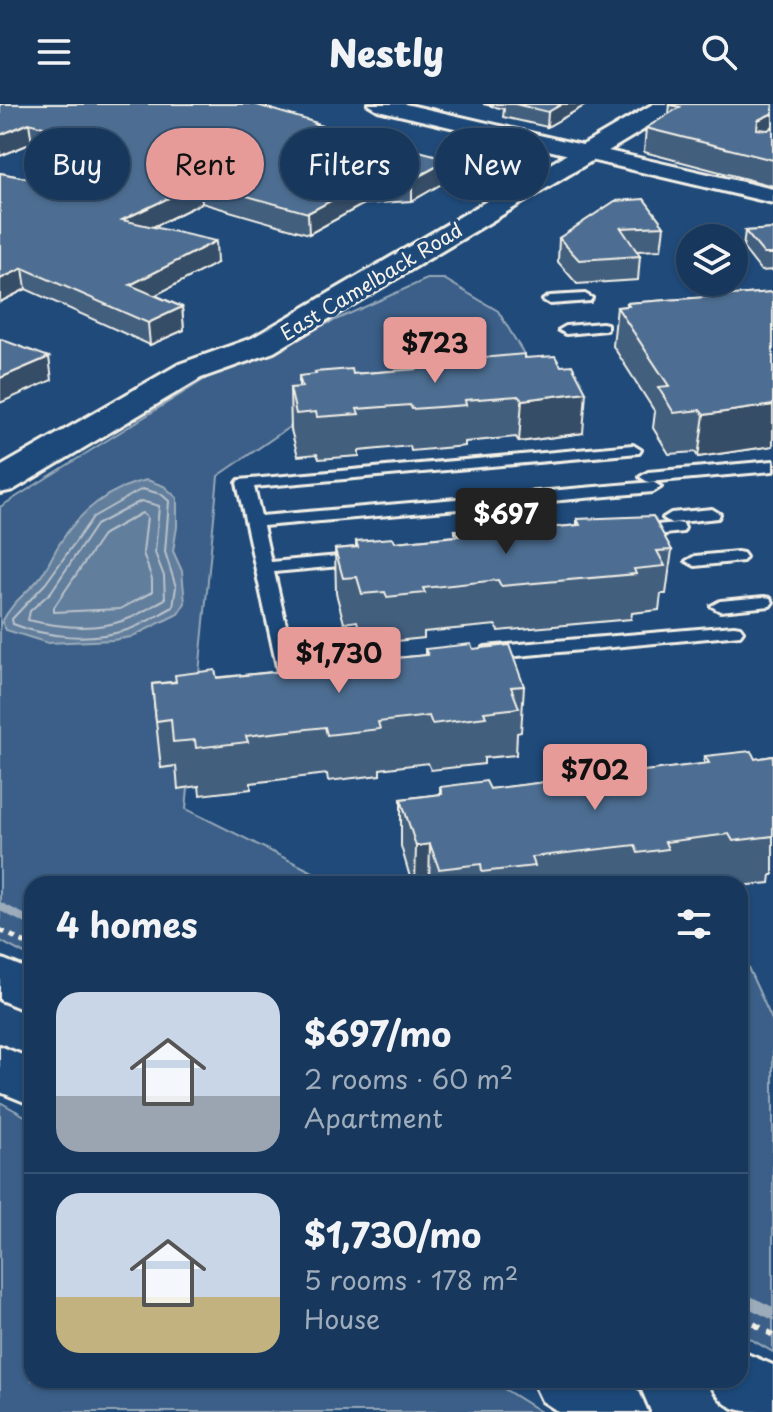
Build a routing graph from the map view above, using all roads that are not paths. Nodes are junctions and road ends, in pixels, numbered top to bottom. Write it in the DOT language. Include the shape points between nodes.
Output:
graph roads {
  1 [pos="378,104"];
  2 [pos="632,104"];
  3 [pos="670,104"];
  4 [pos="564,150"];
  5 [pos="773,196"];
  6 [pos="773,203"];
  7 [pos="585,298"];
  8 [pos="550,300"];
  9 [pos="602,327"];
  10 [pos="566,330"];
  11 [pos="633,450"];
  12 [pos="773,466"];
  13 [pos="0,482"];
  14 [pos="712,514"];
  15 [pos="254,522"];
  16 [pos="624,534"];
  17 [pos="737,557"];
  18 [pos="375,558"];
  19 [pos="695,561"];
  20 [pos="264,568"];
  21 [pos="764,602"];
  22 [pos="720,606"];
  23 [pos="734,631"];
  24 [pos="458,656"];
  25 [pos="334,667"];
  26 [pos="0,977"];
  27 [pos="24,990"];
  28 [pos="0,1067"];
  29 [pos="24,1080"];
  30 [pos="748,1385"];
  31 [pos="577,1388"];
  32 [pos="773,1399"];
  33 [pos="616,1412"];
  1 -- 4 [label="street"];
  2 -- 4 [label="main road, East Camelback Road"];
  3 -- 4 [label="main road, East Camelback Road"];
  4 -- 5 [label="street"];
  4 -- 6 [label="street"];
  4 -- 13 [label="main road, East Camelback Road" via="229,335 190,371"];
  7 -- 8 [label="lane"];
  9 -- 10 [label="lane"];
  11 -- 15 [label="lane" via="245,483"];
  12 -- 15 [label="lane"];
  14 -- 16 [label="lane"];
  15 -- 20 [label="lane"];
  17 -- 19 [label="lane"];
  18 -- 20 [label="lane"];
  20 -- 25 [label="lane" via="287,671"];
  21 -- 22 [label="lane"];
  23 -- 24 [label="lane"];
  26 -- 27 [label="main road"];
  28 -- 29 [label="main road"];
  30 -- 32 [label="main road"];
  31 -- 33 [label="main road"];
}
